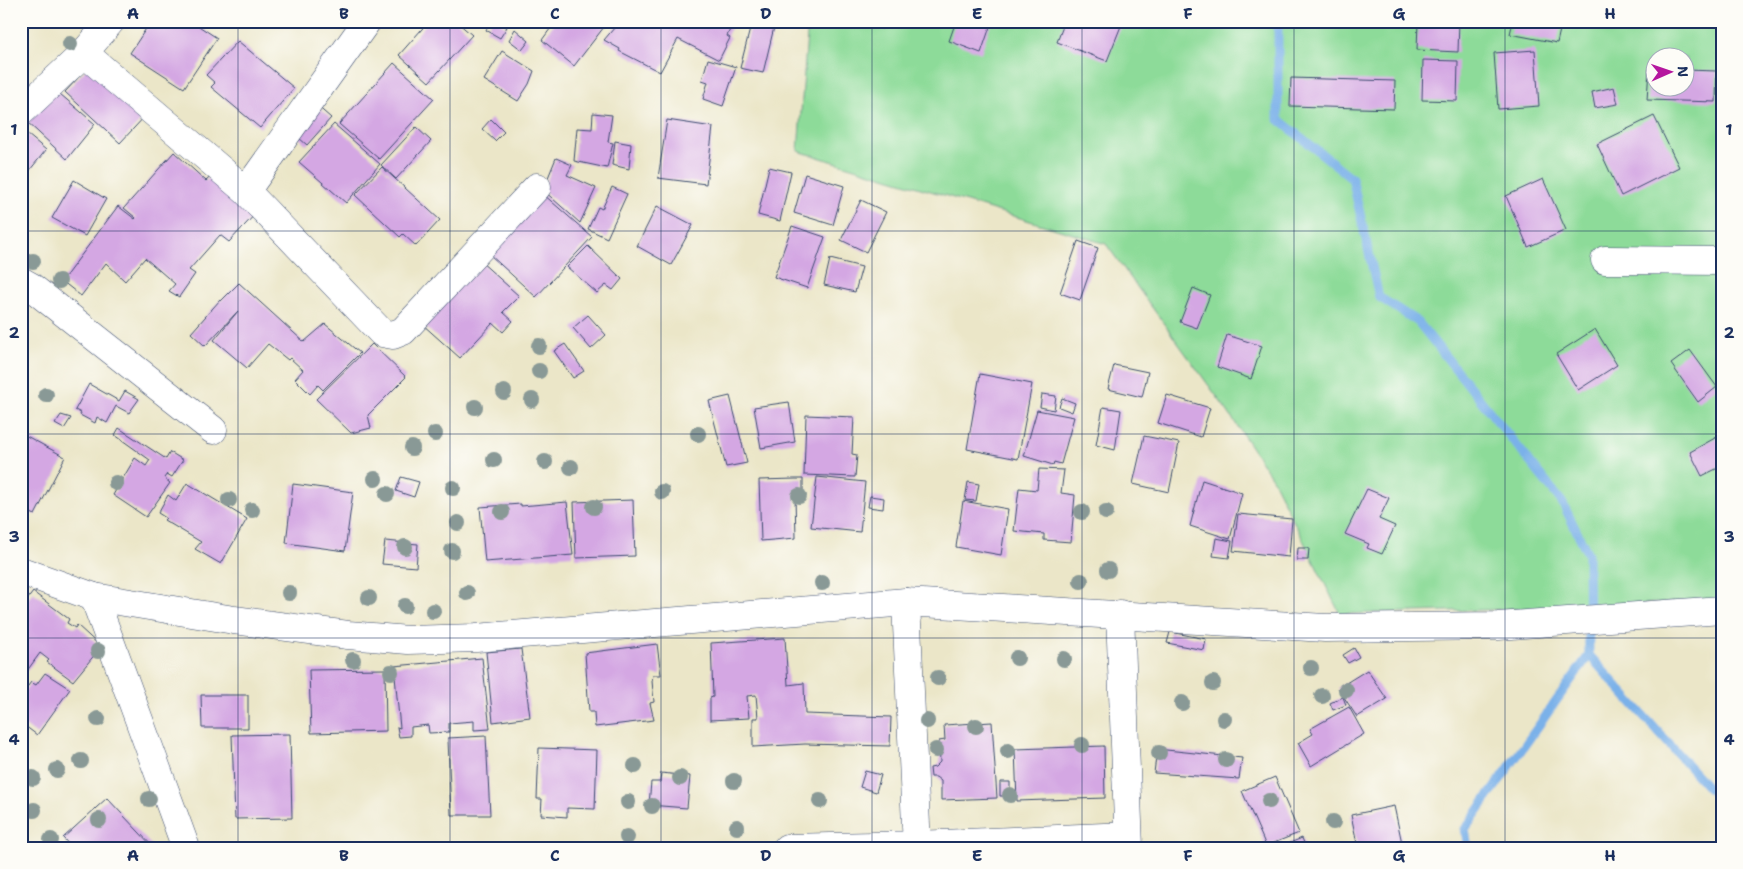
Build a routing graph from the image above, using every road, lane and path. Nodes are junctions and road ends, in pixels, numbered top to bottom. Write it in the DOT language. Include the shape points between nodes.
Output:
graph roads {
  1 [pos="110,21"];
  2 [pos="367,21"];
  3 [pos="84,53"];
  4 [pos="21,112"];
  5 [pos="537,187"];
  6 [pos="246,191"];
  7 [pos="1605,260"];
  8 [pos="1722,261"];
  9 [pos="21,281"];
  10 [pos="213,430"];
  11 [pos="21,571"];
  12 [pos="94,597"];
  13 [pos="906,602"];
  14 [pos="1722,610"];
  15 [pos="1120,614"];
  16 [pos="1128,842"];
  17 [pos="917,847"];
  18 [pos="186,848"];
  19 [pos="787,848"];
  1 -- 3 [label="street"];
  2 -- 6 [label="street"];
  3 -- 4 [label="street"];
  3 -- 6 [label="street"];
  5 -- 6 [label="street" via="403,331 393,335 382,332"];
  7 -- 8 [label="street"];
  9 -- 10 [label="street"];
  11 -- 12 [label="street"];
  12 -- 13 [label="street" via="234,620 408,640 476,638"];
  12 -- 18 [label="street"];
  13 -- 15 [label="street"];
  13 -- 17 [label="street"];
  14 -- 15 [label="street" via="1433,628 1325,628"];
  15 -- 16 [label="street"];
  16 -- 17 [label="street"];
  17 -- 19 [label="street"];
}
